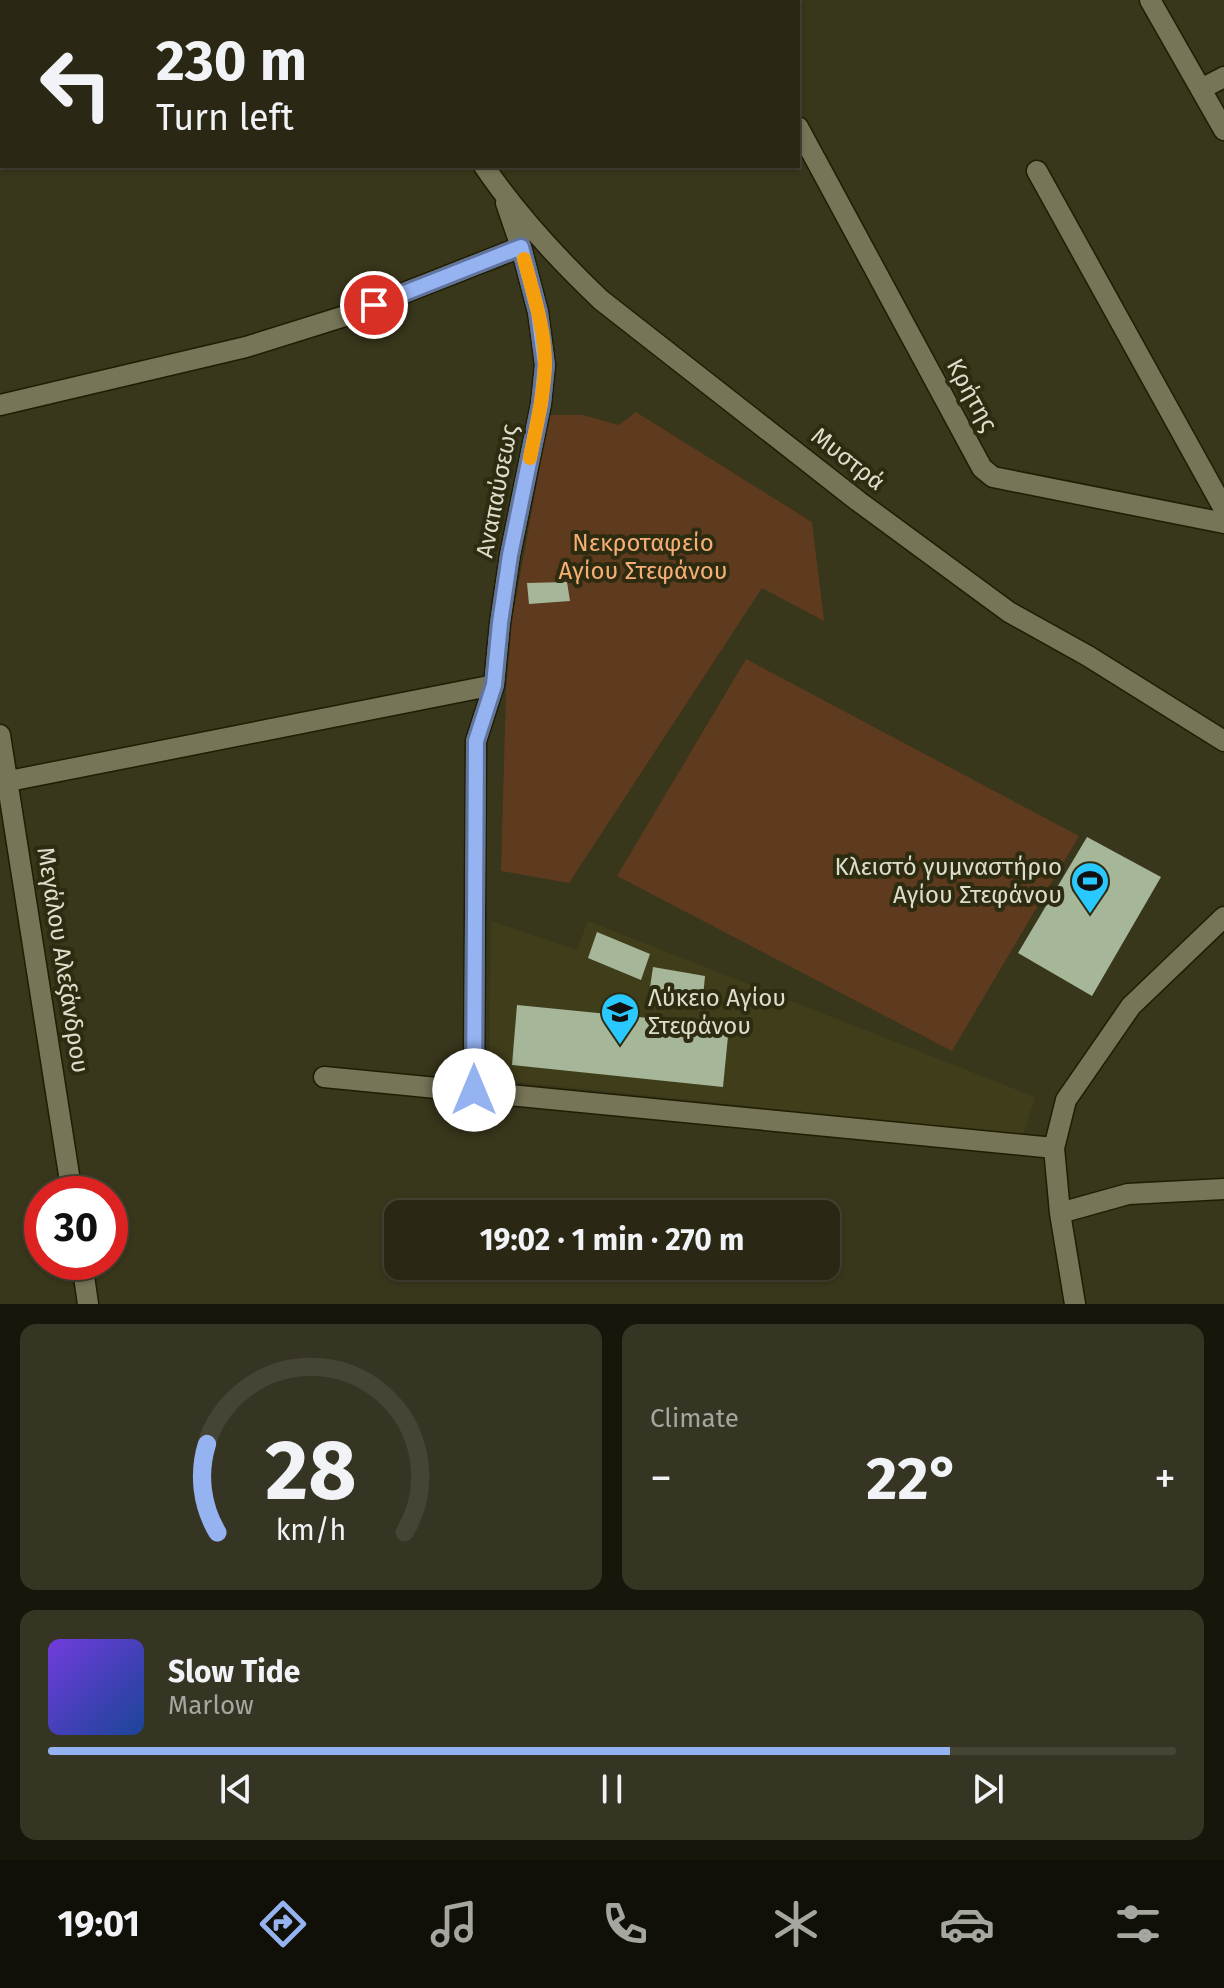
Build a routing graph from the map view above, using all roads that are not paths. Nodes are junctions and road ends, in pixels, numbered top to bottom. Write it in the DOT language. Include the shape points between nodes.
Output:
graph roads {
  1 [pos="1150,0"];
  2 [pos="1224,77"];
  3 [pos="1201,89"];
  4 [pos="1224,130"];
  5 [pos="800,131"];
  6 [pos="485,168"];
  7 [pos="1037,171"];
  8 [pos="502,193"];
  9 [pos="521,247"];
  10 [pos="0,405"];
  11 [pos="1224,509"];
  12 [pos="1224,523"];
  13 [pos="494,685"];
  14 [pos="0,735"];
  15 [pos="1224,741"];
  16 [pos="9,781"];
  17 [pos="1224,917"];
  18 [pos="324,1077"];
  19 [pos="474,1090"];
  20 [pos="1054,1148"];
  21 [pos="69,1176"];
  22 [pos="1224,1189"];
  23 [pos="1060,1213"];
  24 [pos="85,1280"];
  25 [pos="88,1304"];
  26 [pos="1075,1304"];
  1 -- 3 [label="street"];
  2 -- 3 [label="street"];
  3 -- 4 [label="street"];
  5 -- 12 [label="street, Κρήτης" via="982,468 993,477"];
  6 -- 8 [label="street, Μυστρά"];
  7 -- 11 [label="street"];
  8 -- 9 [label="street, Αναπαύσεως"];
  8 -- 15 [label="street, Μυστρά" via="601,300 858,501 1009,612"];
  9 -- 10 [label="street" via="345,316 246,347"];
  9 -- 13 [label="street, Αναπαύσεως" via="545,365 508,569"];
  13 -- 16 [label="street"];
  13 -- 19 [label="street, Αναπαύσεως" via="476,741"];
  14 -- 16 [label="street, Μεγάλου Αλεξάνδρου"];
  16 -- 21 [label="street, Μεγάλου Αλεξάνδρου"];
  17 -- 20 [label="street" via="1131,1006 1066,1100"];
  18 -- 19 [label="street"];
  19 -- 20 [label="street"];
  20 -- 23 [label="street"];
  22 -- 23 [label="street" via="1128,1194"];
  23 -- 26 [label="street"];
  24 -- 25 [label="street"];
}
